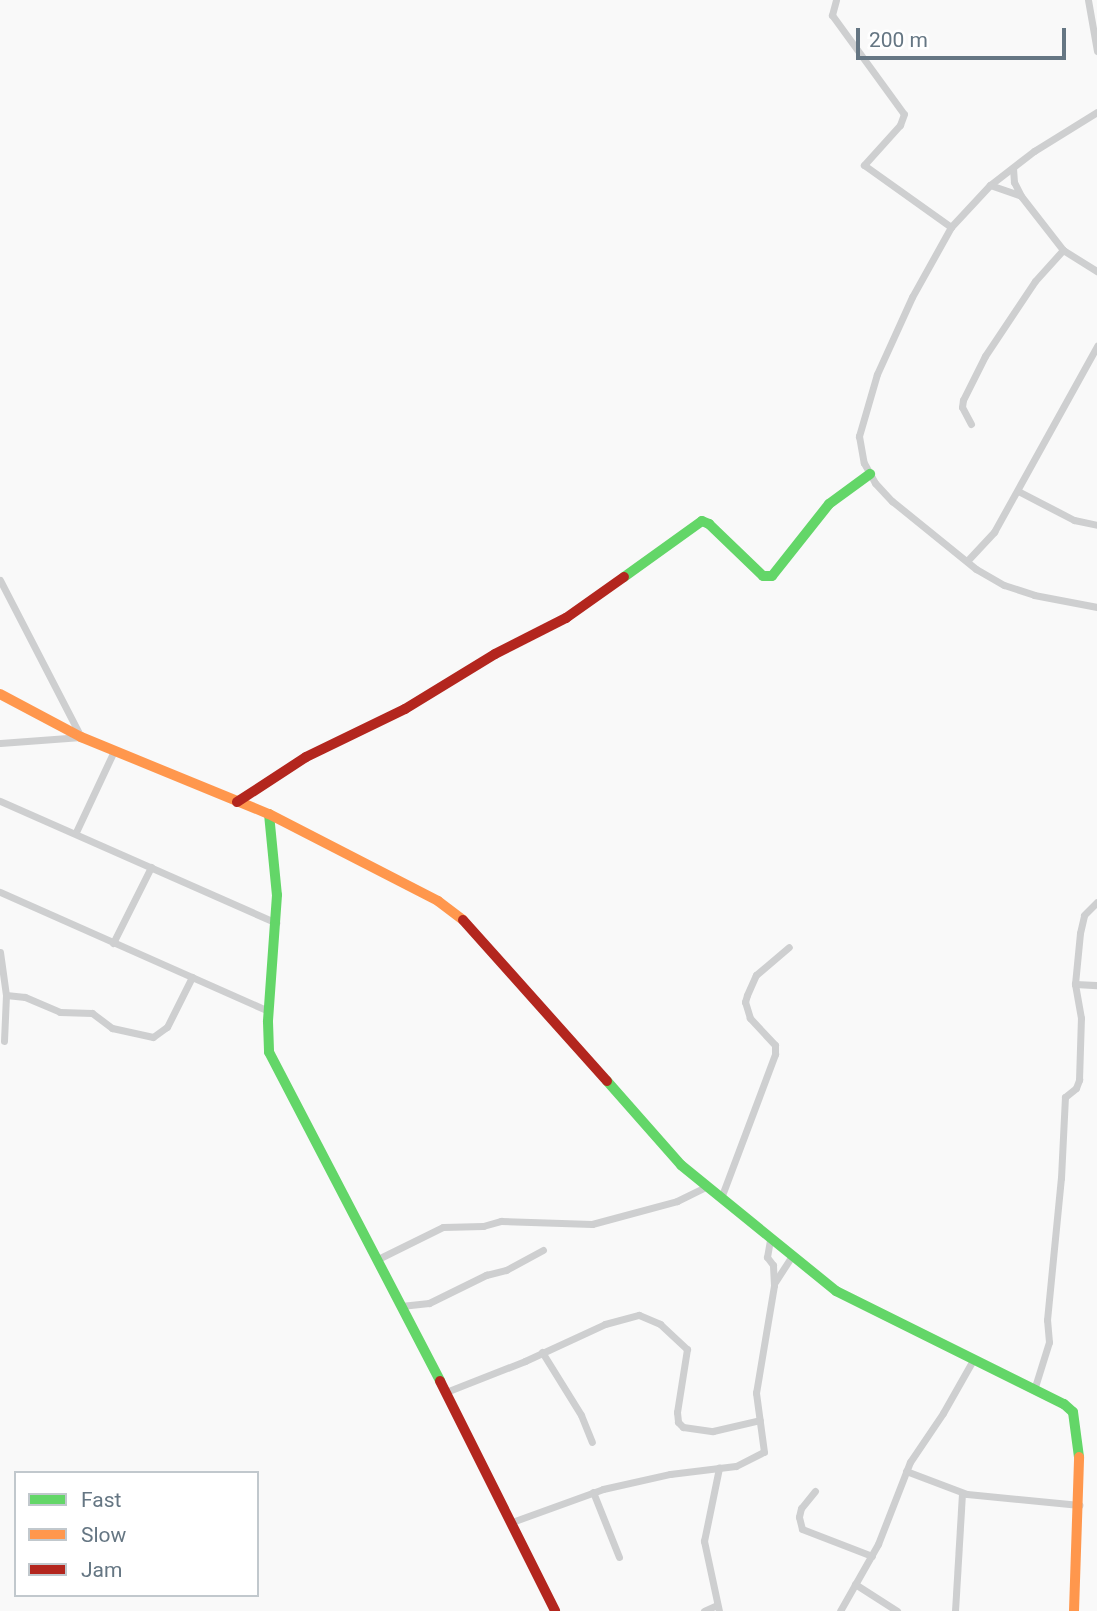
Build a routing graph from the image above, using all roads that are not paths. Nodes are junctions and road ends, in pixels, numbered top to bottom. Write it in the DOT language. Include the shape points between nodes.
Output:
graph roads {
  1 [pos="835,0"];
  2 [pos="1088,0"];
  3 [pos="1097,51"];
  4 [pos="1097,112"];
  5 [pos="1013,168"];
  6 [pos="990,185"];
  7 [pos="1021,196"];
  8 [pos="951,227"];
  9 [pos="1063,250"];
  10 [pos="1097,271"];
  11 [pos="1097,346"];
  12 [pos="971,424"];
  13 [pos="870,474"];
  14 [pos="1018,491"];
  15 [pos="1097,525"];
  16 [pos="967,561"];
  17 [pos="0,580"];
  18 [pos="1097,607"];
  19 [pos="0,694"];
  20 [pos="81,737"];
  21 [pos="0,743"];
  22 [pos="114,751"];
  23 [pos="0,801"];
  24 [pos="237,802"];
  25 [pos="268,814"];
  26 [pos="76,832"];
  27 [pos="151,867"];
  28 [pos="1,896"];
  29 [pos="1097,902"];
  30 [pos="276,923"];
  31 [pos="113,943"];
  32 [pos="789,947"];
  33 [pos="0,952"];
  34 [pos="192,977"];
  35 [pos="1075,984"];
  36 [pos="1097,985"];
  37 [pos="6,995"];
  38 [pos="269,1011"];
  39 [pos="4,1041"];
  40 [pos="706,1187"];
  41 [pos="721,1198"];
  42 [pos="770,1240"];
  43 [pos="542,1250"];
  44 [pos="791,1257"];
  45 [pos="378,1259"];
  46 [pos="774,1284"];
  47 [pos="401,1306"];
  48 [pos="542,1352"];
  49 [pos="973,1360"];
  50 [pos="1034,1390"];
  51 [pos="446,1392"];
  52 [pos="760,1420"];
  53 [pos="592,1442"];
  54 [pos="719,1468"];
  55 [pos="906,1471"];
  56 [pos="816,1491"];
  57 [pos="593,1492"];
  58 [pos="962,1493"];
  59 [pos="1079,1506"];
  60 [pos="512,1522"];
  61 [pos="872,1556"];
  62 [pos="619,1557"];
  63 [pos="855,1584"];
  64 [pos="718,1608"];
  65 [pos="555,1611"];
  66 [pos="704,1611"];
  67 [pos="840,1611"];
  68 [pos="897,1611"];
  69 [pos="955,1611"];
  70 [pos="1074,1611"];
  1 -- 8 [label="street" via="832,15 904,114 900,125 864,165"];
  2 -- 3 [label="street"];
  4 -- 5 [label="street"];
  5 -- 6 [label="street"];
  5 -- 7 [label="street"];
  6 -- 7 [label="street"];
  6 -- 8 [label="street"];
  7 -- 9 [label="street"];
  8 -- 13 [label="street" via="912,297 865,407 859,436"];
  9 -- 10 [label="street"];
  9 -- 12 [label="street" via="1035,281 985,356 962,407"];
  11 -- 14 [label="street"];
  13 -- 16 [label="street" via="892,501"];
  13 -- 24 [label="street" via="829,504 772,576 763,576 702,521 566,618 495,654 405,709 306,757"];
  14 -- 15 [label="street" via="1074,520"];
  14 -- 16 [label="street" via="994,532"];
  16 -- 18 [label="street" via="1004,585"];
  17 -- 20 [label="street"];
  19 -- 20 [label="street"];
  20 -- 21 [label="street"];
  20 -- 22 [label="street"];
  22 -- 24 [label="street"];
  22 -- 26 [label="street"];
  23 -- 26 [label="street"];
  24 -- 25 [label="street"];
  25 -- 30 [label="street" via="276,872"];
  25 -- 40 [label="street" via="414,886 461,918 643,1126"];
  26 -- 27 [label="street"];
  27 -- 30 [label="street"];
  27 -- 31 [label="street"];
  28 -- 31 [label="street"];
  29 -- 35 [label="street" via="1082,918"];
  30 -- 38 [label="street"];
  31 -- 34 [label="street"];
  32 -- 41 [label="street" via="756,975 747,995 746,1010 775,1045 775,1054"];
  33 -- 37 [label="street"];
  34 -- 37 [label="street" via="167,1027 153,1037 112,1028 92,1013 60,1012 25,997"];
  34 -- 38 [label="street"];
  35 -- 36 [label="street"];
  35 -- 50 [label="street" via="1082,1018 1079,1080 1065,1097 1049,1342"];
  37 -- 39 [label="street"];
  38 -- 45 [label="street" via="269,1052"];
  40 -- 41 [label="street"];
  40 -- 45 [label="street" via="677,1201 592,1224 501,1221 443,1227"];
  41 -- 42 [label="street"];
  42 -- 44 [label="street"];
  42 -- 46 [label="street" via="767,1257 773,1265"];
  43 -- 47 [label="street" via="429,1303"];
  44 -- 46 [label="street"];
  44 -- 49 [label="street" via="862,1306"];
  45 -- 47 [label="street"];
  46 -- 52 [label="street" via="756,1393"];
  47 -- 51 [label="street"];
  48 -- 51 [label="street"];
  48 -- 52 [label="street" via="625,1317 653,1319 687,1349 677,1412 683,1427 713,1431"];
  48 -- 53 [label="street" via="585,1422"];
  49 -- 50 [label="street"];
  49 -- 55 [label="street"];
  50 -- 59 [label="street" via="1064,1404 1079,1424"];
  51 -- 60 [label="street"];
  52 -- 54 [label="street" via="764,1452 749,1462"];
  54 -- 57 [label="street"];
  54 -- 64 [label="street" via="704,1541"];
  55 -- 58 [label="street"];
  55 -- 61 [label="street"];
  56 -- 61 [label="street" via="801,1508 802,1529"];
  57 -- 60 [label="street"];
  57 -- 62 [label="street"];
  58 -- 59 [label="street"];
  58 -- 69 [label="street"];
  59 -- 70 [label="street"];
  60 -- 65 [label="street"];
  61 -- 63 [label="street"];
  63 -- 67 [label="street"];
  63 -- 68 [label="street"];
  64 -- 66 [label="street"];
}
